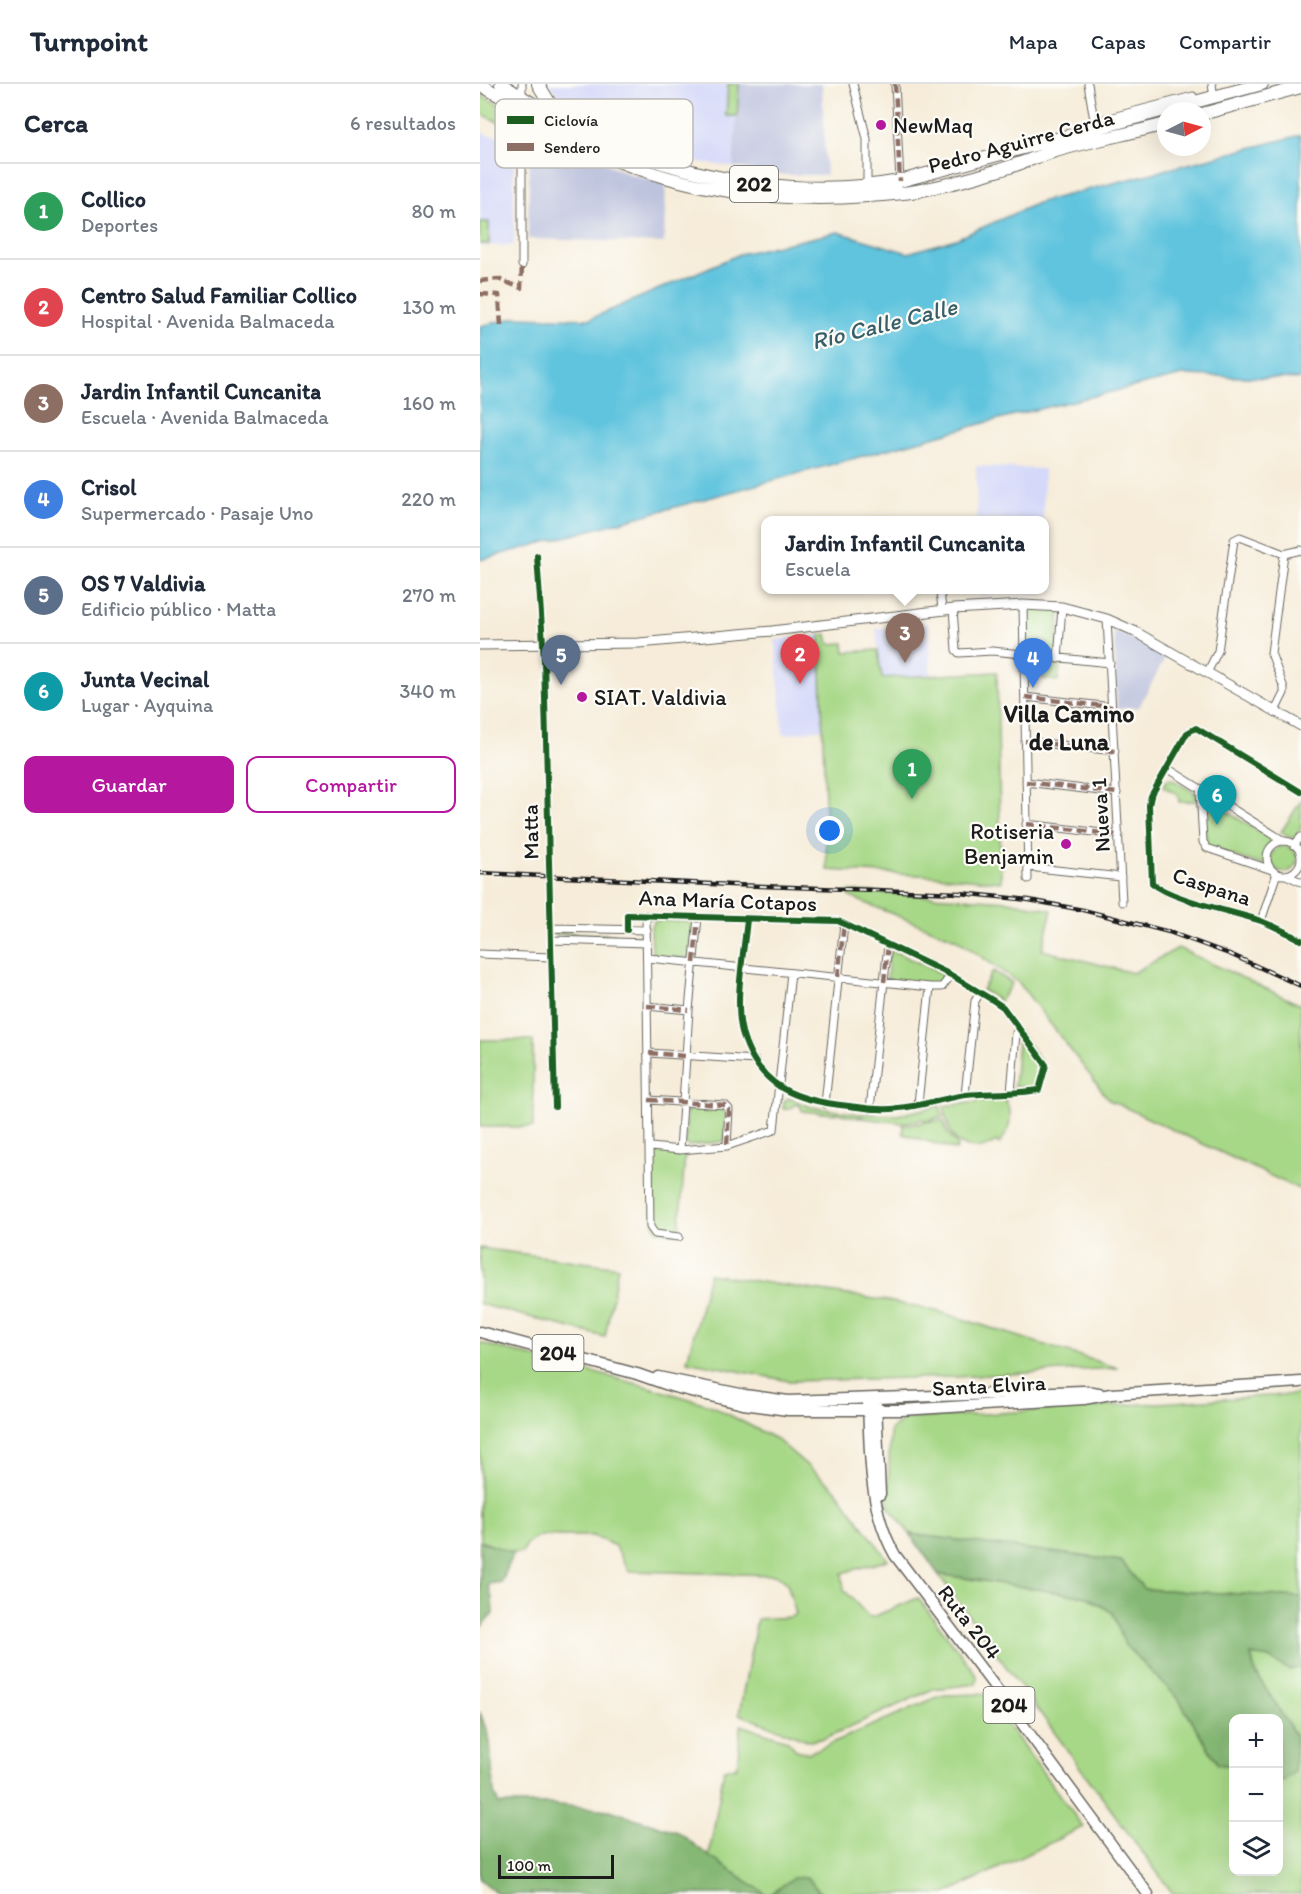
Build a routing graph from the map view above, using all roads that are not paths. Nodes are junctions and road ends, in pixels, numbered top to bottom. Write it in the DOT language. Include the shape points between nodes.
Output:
graph roads {
  1 [pos="501,84"];
  2 [pos="522,84"];
  3 [pos="529,84"];
  4 [pos="538,84"];
  5 [pos="853,84"];
  6 [pos="895,84"];
  7 [pos="1088,84"];
  8 [pos="1262,84"];
  9 [pos="480,85"];
  10 [pos="1301,87"];
  11 [pos="1212,88"];
  12 [pos="1234,92"];
  13 [pos="513,99"];
  14 [pos="518,99"];
  15 [pos="523,99"];
  16 [pos="524,99"];
  17 [pos="546,99"];
  18 [pos="1211,112"];
  19 [pos="1157,124"];
  20 [pos="1098,132"];
  21 [pos="523,168"];
  22 [pos="636,168"];
  23 [pos="683,168"];
  24 [pos="900,181"];
  25 [pos="867,186"];
  26 [pos="857,197"];
  27 [pos="522,265"];
  28 [pos="1301,550"];
  29 [pos="1284,554"];
  30 [pos="537,556"];
  31 [pos="940,594"];
  32 [pos="1023,605"];
  33 [pos="1062,607"];
  34 [pos="952,609"];
  35 [pos="942,610"];
  36 [pos="1107,619"];
  37 [pos="543,644"];
  38 [pos="480,645"];
  39 [pos="1024,654"];
  40 [pos="1058,659"];
  41 [pos="1110,663"];
  42 [pos="1207,673"];
  43 [pos="1025,697"];
  44 [pos="1112,707"];
  45 [pos="1275,711"];
  46 [pos="1301,726"];
  47 [pos="1025,741"];
  48 [pos="1114,751"];
  49 [pos="1167,768"];
  50 [pos="1026,782"];
  51 [pos="1200,789"];
  52 [pos="1301,792"];
  53 [pos="1117,793"];
  54 [pos="1026,824"];
  55 [pos="1119,835"];
  56 [pos="1301,837"];
  57 [pos="1284,841"];
  58 [pos="1294,844"];
  59 [pos="1300,853"];
  60 [pos="1028,867"];
  61 [pos="1274,872"];
  62 [pos="1286,874"];
  63 [pos="1121,877"];
  64 [pos="1028,879"];
  65 [pos="1301,882"];
  66 [pos="1122,902"];
  67 [pos="646,915"];
  68 [pos="698,917"];
  69 [pos="747,919"];
  70 [pos="1261,921"];
  71 [pos="844,924"];
  72 [pos="551,928"];
  73 [pos="627,930"];
  74 [pos="647,930"];
  75 [pos="551,940"];
  76 [pos="1301,940"];
  77 [pos="647,943"];
  78 [pos="888,945"];
  79 [pos="480,954"];
  80 [pos="551,957"];
  81 [pos="648,958"];
  82 [pos="694,963"];
  83 [pos="742,968"];
  84 [pos="791,973"];
  85 [pos="951,975"];
  86 [pos="838,977"];
  87 [pos="884,982"];
  88 [pos="930,987"];
  89 [pos="980,993"];
  90 [pos="647,1006"];
  91 [pos="689,1010"];
  92 [pos="1019,1028"];
  93 [pos="649,1053"];
  94 [pos="686,1056"];
  95 [pos="755,1060"];
  96 [pos="780,1088"];
  97 [pos="1011,1093"];
  98 [pos="965,1095"];
  99 [pos="649,1100"];
  100 [pos="683,1102"];
  101 [pos="825,1104"];
  102 [pos="918,1104"];
  103 [pos="555,1107"];
  104 [pos="870,1109"];
  105 [pos="727,1146"];
  106 [pos="651,1147"];
  107 [pos="680,1150"];
  108 [pos="678,1237"];
  109 [pos="480,1332"];
  110 [pos="637,1374"];
  111 [pos="1301,1382"];
  112 [pos="1111,1394"];
  113 [pos="872,1399"];
  114 [pos="902,1410"];
  115 [pos="843,1411"];
  116 [pos="873,1411"];
  117 [pos="870,1427"];
  118 [pos="879,1440"];
  119 [pos="879,1512"];
  120 [pos="1149,1894"];
  1 -- 14 [label="highway, Pedro Aguirre Cerda / 202"];
  2 -- 15 [label="street"];
  3 -- 16 [label="street"];
  4 -- 17 [label="highway"];
  5 -- 25 [label="street" via="867,140"];
  6 -- 24 [label="street"];
  7 -- 20 [label="street"];
  8 -- 12 [label="highway, Pedro Aguirre Cerda / 202"];
  9 -- 13 [label="highway, Pedro Aguirre Cerda / 202"];
  10 -- 18 [label="highway"];
  11 -- 12 [label="street" via="1232,86"];
  11 -- 20 [label="street"];
  12 -- 20 [label="highway, Pedro Aguirre Cerda / 202"];
  19 -- 20 [label="highway, Pedro Aguirre Cerda / 202"];
  20 -- 24 [label="highway, Pedro Aguirre Cerda / 202"];
  20 -- 26 [label="highway, Pedro Aguirre Cerda / 202" via="996,171 918,191"];
  21 -- 27 [label="street"];
  22 -- 26 [label="highway, Pedro Aguirre Cerda / 202" via="730,192 822,199"];
  23 -- 25 [label="highway, Pedro Aguirre Cerda / 202" via="756,184 800,188"];
  24 -- 25 [label="highway, Pedro Aguirre Cerda / 202"];
  25 -- 26 [label="highway"];
  28 -- 29 [label="street"];
  29 -- 42 [label="street" via="1240,537 1234,540 1218,651"];
  29 -- 45 [label="street" via="1271,653 1284,693"];
  30 -- 37 [label="street, Matta"];
  31 -- 35 [label="street"];
  32 -- 33 [label="main road"];
  32 -- 34 [label="main road"];
  32 -- 39 [label="street"];
  33 -- 36 [label="main road"];
  33 -- 40 [label="street"];
  34 -- 35 [label="main road"];
  34 -- 39 [label="street" via="959,653"];
  35 -- 37 [label="main road" via="639,643"];
  36 -- 41 [label="street, Nueva 1"];
  36 -- 42 [label="main road"];
  37 -- 38 [label="main road"];
  37 -- 72 [label="street, Matta"];
  39 -- 40 [label="street"];
  39 -- 43 [label="street"];
  40 -- 41 [label="street"];
  41 -- 44 [label="street, Nueva 1"];
  42 -- 45 [label="main road"];
  43 -- 44 [label="street"];
  43 -- 47 [label="street"];
  44 -- 48 [label="street, Nueva 1"];
  45 -- 46 [label="main road"];
  47 -- 48 [label="street"];
  47 -- 50 [label="street"];
  48 -- 53 [label="street, Nueva 1"];
  49 -- 51 [label="street"];
  49 -- 52 [label="street, Caspana" via="1186,733 1196,728"];
  49 -- 70 [label="street, Caspana" via="1149,805 1152,883 1197,902"];
  50 -- 53 [label="street"];
  50 -- 54 [label="street"];
  51 -- 57 [label="street"];
  51 -- 61 [label="street" via="1203,842 1207,848"];
  53 -- 55 [label="street, Nueva 1"];
  54 -- 55 [label="street"];
  54 -- 60 [label="street"];
  55 -- 63 [label="street, Nueva 1"];
  56 -- 58 [label="street"];
  57 -- 58 [label="street"];
  57 -- 61 [label="street" via="1269,849 1267,860"];
  58 -- 59 [label="street"];
  59 -- 62 [label="street" via="1297,868"];
  60 -- 63 [label="street"];
  60 -- 64 [label="street"];
  61 -- 62 [label="street"];
  61 -- 70 [label="street"];
  62 -- 65 [label="street"];
  63 -- 66 [label="street, Nueva 1"];
  67 -- 68 [label="street, Ana María Cotapos"];
  67 -- 73 [label="street, Ana María Cotapos" via="627,915"];
  67 -- 74 [label="street"];
  68 -- 69 [label="street, Ana María Cotapos"];
  68 -- 82 [label="street"];
  69 -- 71 [label="street, Ana María Cotapos"];
  69 -- 83 [label="street"];
  70 -- 76 [label="street, Caspana"];
  71 -- 78 [label="street, Ana María Cotapos"];
  71 -- 86 [label="street"];
  72 -- 73 [label="street"];
  72 -- 75 [label="street, Matta"];
  73 -- 74 [label="street"];
  74 -- 77 [label="street"];
  75 -- 77 [label="street"];
  75 -- 80 [label="street, Matta"];
  77 -- 81 [label="street"];
  78 -- 85 [label="street, Ana María Cotapos"];
  78 -- 87 [label="street"];
  79 -- 80 [label="street"];
  80 -- 103 [label="street, Matta"];
  81 -- 82 [label="street"];
  81 -- 90 [label="street"];
  82 -- 83 [label="street"];
  82 -- 91 [label="street"];
  83 -- 84 [label="street"];
  83 -- 95 [label="street" via="742,1032"];
  84 -- 86 [label="street"];
  84 -- 96 [label="street"];
  85 -- 88 [label="street" via="942,987"];
  85 -- 89 [label="street, Ana María Cotapos"];
  86 -- 87 [label="street"];
  86 -- 101 [label="street"];
  87 -- 88 [label="street"];
  87 -- 104 [label="street"];
  88 -- 102 [label="street"];
  89 -- 92 [label="street, Ana María Cotapos" via="1003,1008"];
  89 -- 98 [label="street" via="975,1001"];
  90 -- 91 [label="street"];
  90 -- 93 [label="street"];
  91 -- 94 [label="street"];
  92 -- 97 [label="street"];
  92 -- 97 [label="street, Ana María Cotapos" via="1046,1065 1038,1090"];
  93 -- 94 [label="street"];
  93 -- 99 [label="street"];
  94 -- 95 [label="street"];
  94 -- 100 [label="street"];
  95 -- 96 [label="street"];
  96 -- 101 [label="street"];
  96 -- 105 [label="street" via="774,1130"];
  97 -- 98 [label="street"];
  98 -- 102 [label="street"];
  99 -- 100 [label="street"];
  99 -- 106 [label="street"];
  100 -- 105 [label="street" via="725,1105 729,1109"];
  100 -- 107 [label="street"];
  101 -- 104 [label="street"];
  102 -- 104 [label="street"];
  105 -- 107 [label="street"];
  106 -- 107 [label="street"];
  106 -- 108 [label="street" via="650,1227 655,1234"];
  109 -- 110 [label="main road, 204"];
  110 -- 113 [label="main road, 204" via="788,1401"];
  110 -- 115 [label="main road, 204" via="674,1388 743,1404"];
  111 -- 112 [label="main road, Santa Elvira"];
  112 -- 113 [label="main road, Santa Elvira" via="1084,1391"];
  112 -- 114 [label="main road, Santa Elvira"];
  113 -- 116 [label="main road, Ruta 204 / 204"];
  114 -- 116 [label="main road, Santa Elvira"];
  114 -- 118 [label="main road" via="885,1421"];
  115 -- 116 [label="main road, 204"];
  115 -- 117 [label="main road"];
  116 -- 117 [label="main road, Ruta 204 / 204"];
  116 -- 118 [label="main road, Ruta 204 / 204"];
  117 -- 119 [label="main road, Ruta 204 / 204" via="873,1496"];
  118 -- 119 [label="main road, Ruta 204 / 204"];
  119 -- 120 [label="main road, Ruta 204 / 204" via="886,1539 900,1563"];
}
